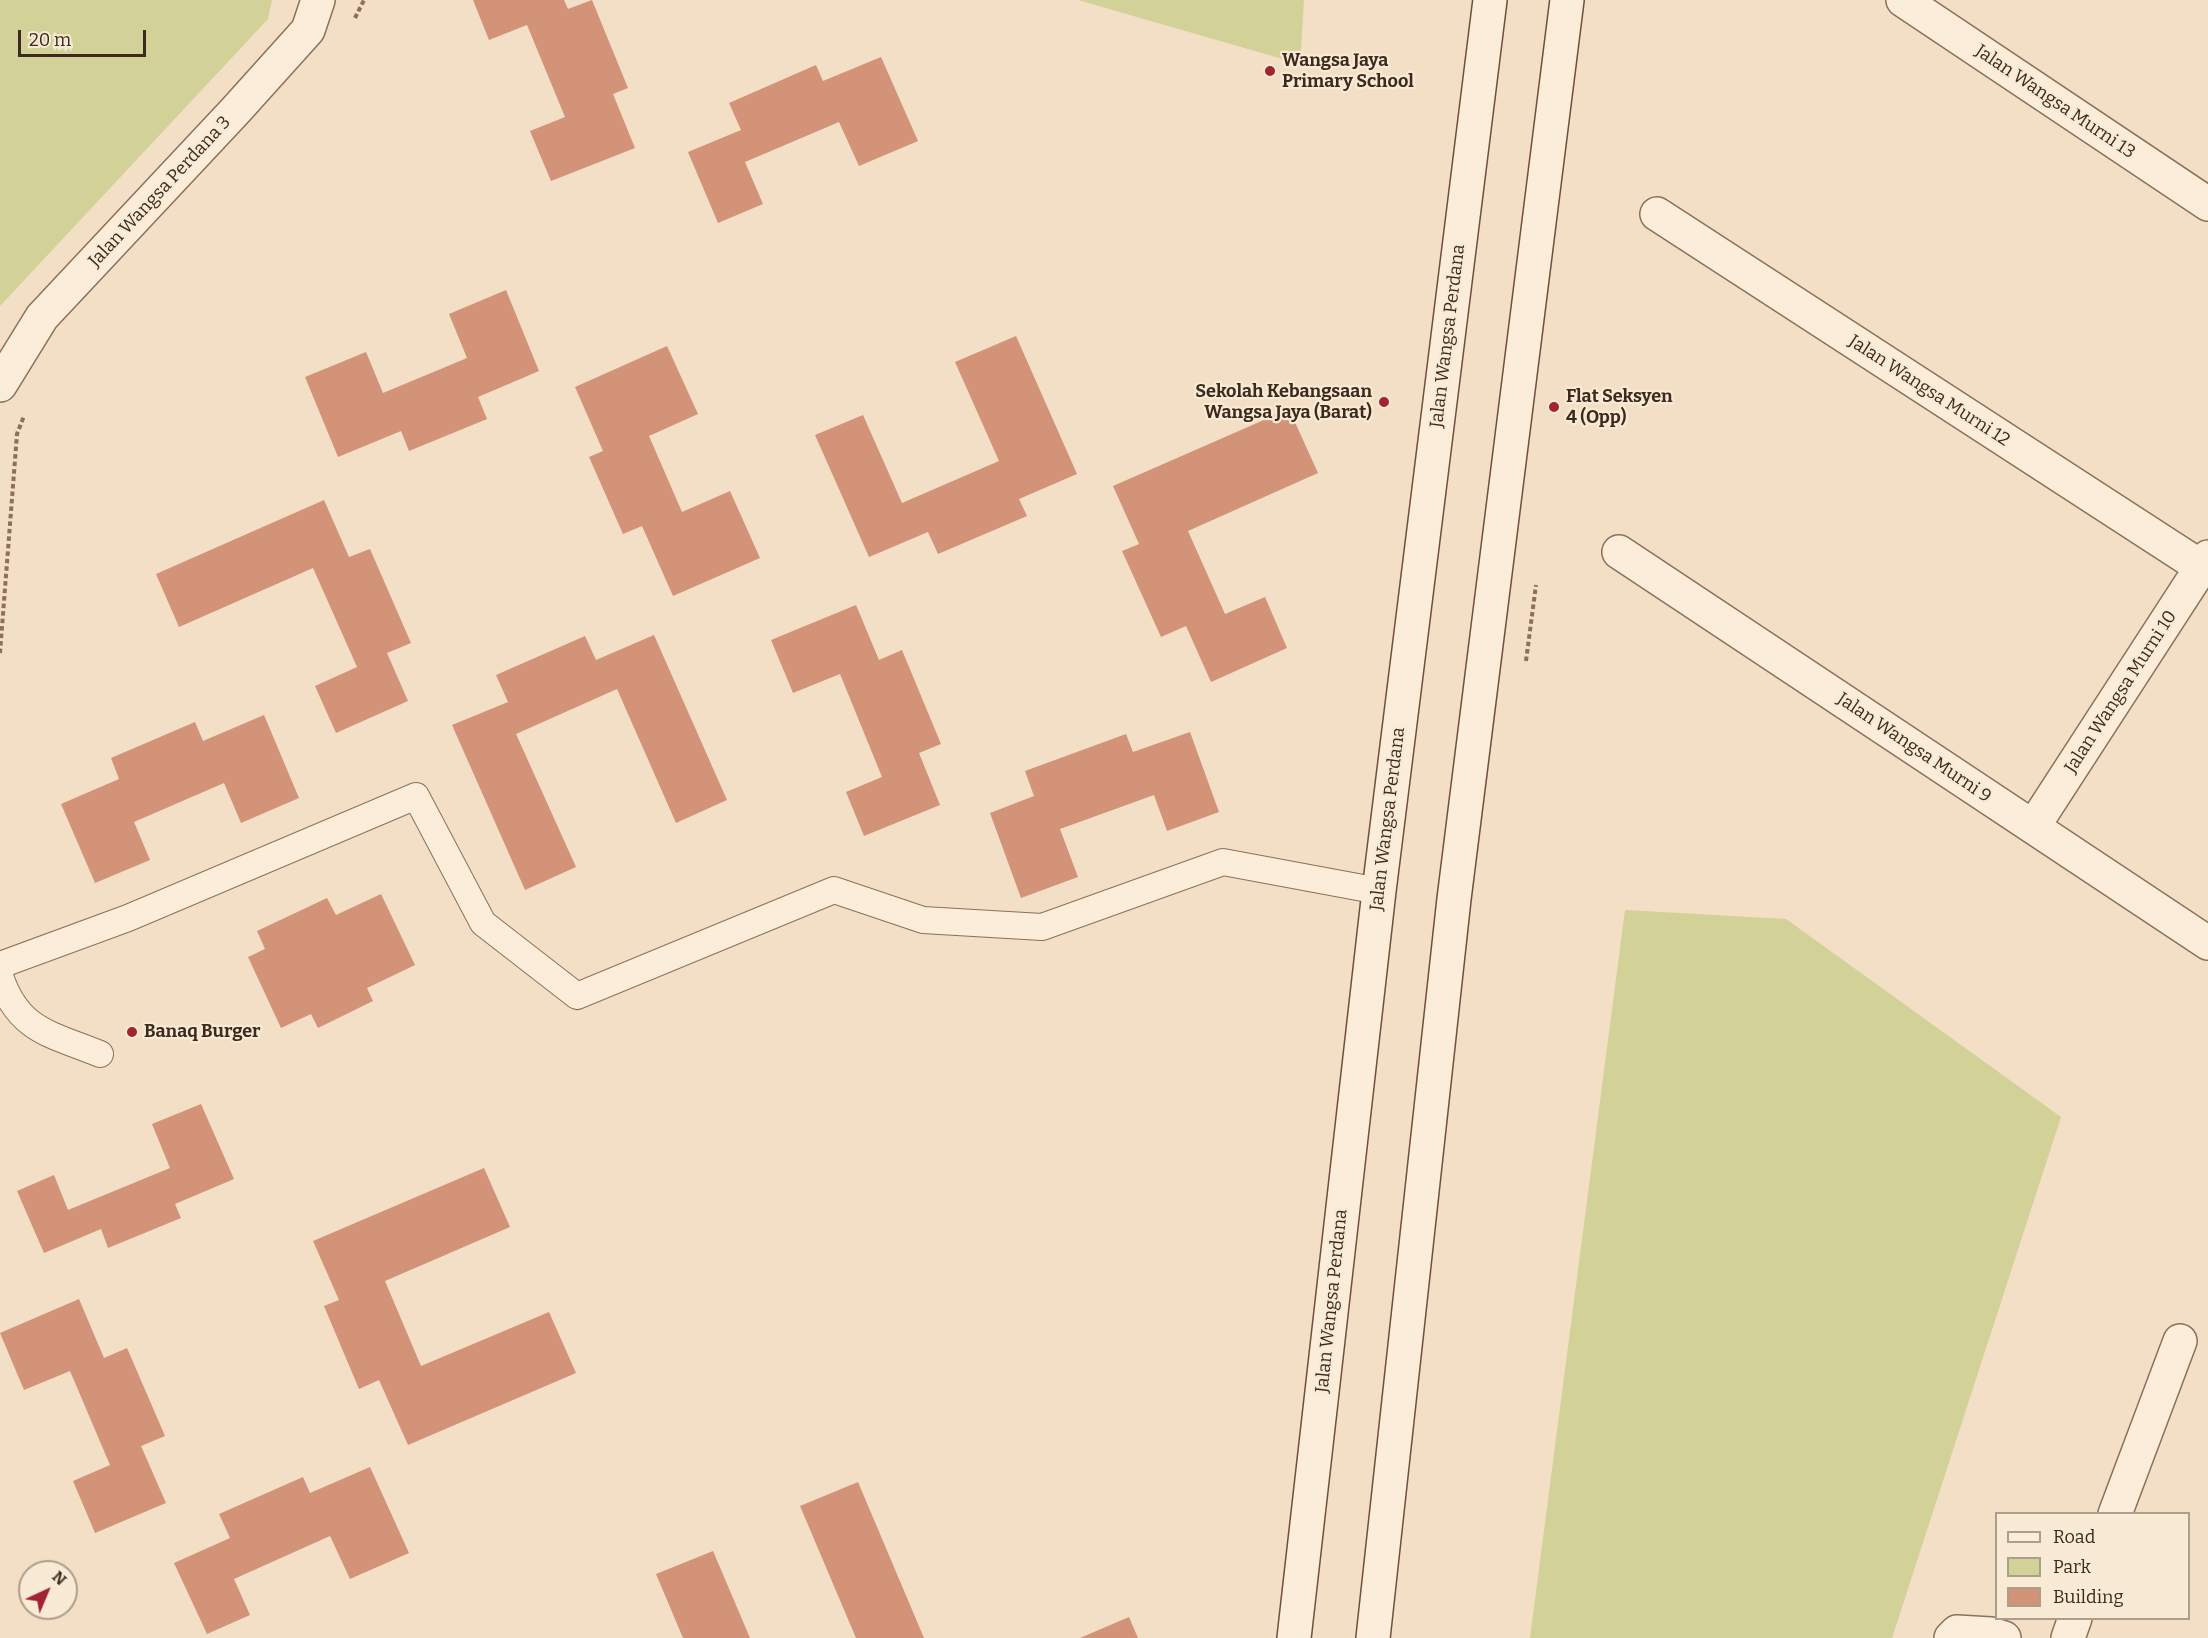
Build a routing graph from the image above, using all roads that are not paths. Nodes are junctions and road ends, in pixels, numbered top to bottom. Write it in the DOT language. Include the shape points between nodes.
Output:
graph roads {
  1 [pos="318,0"];
  2 [pos="1490,0"];
  3 [pos="1567,0"];
  4 [pos="1903,0"];
  5 [pos="2208,204"];
  6 [pos="1657,214"];
  7 [pos="0,385"];
  8 [pos="1619,552"];
  9 [pos="2205,562"];
  10 [pos="2033,827"];
  11 [pos="1379,891"];
  12 [pos="2208,943"];
  13 [pos="0,965"];
  14 [pos="0,976"];
  15 [pos="100,1054"];
  16 [pos="2180,1341"];
  17 [pos="2116,1512"];
  18 [pos="2074,1620"];
  19 [pos="1954,1635"];
  20 [pos="1294,1638"];
  21 [pos="1373,1638"];
  22 [pos="2004,1638"];
  23 [pos="2067,1638"];
  1 -- 7 [label="main road, Jalan Wangsa Perdana 3" via="308,30 42,317"];
  2 -- 11 [label="main road, Jalan Wangsa Perdana"];
  3 -- 21 [label="main road" via="1454,899"];
  4 -- 5 [label="main road, Jalan Wangsa Murni 13"];
  6 -- 9 [label="main road, Jalan Wangsa Murni 12"];
  8 -- 10 [label="main road, Jalan Wangsa Murni 9"];
  9 -- 10 [label="main road, Jalan Wangsa Murni 10"];
  10 -- 12 [label="main road, Jalan Wangsa Murni 9"];
  11 -- 13 [label="lane" via="1223,862 1042,927 923,920 834,890 577,996 483,923 416,796 128,918"];
  11 -- 20 [label="main road, Jalan Wangsa Perdana"];
  14 -- 15 [label="lane" via="7,996 25,1020"];
  16 -- 17 [label="main road"];
  18 -- 23 [label="main road"];
  19 -- 22 [label="main road" via="1991,1634"];
}
